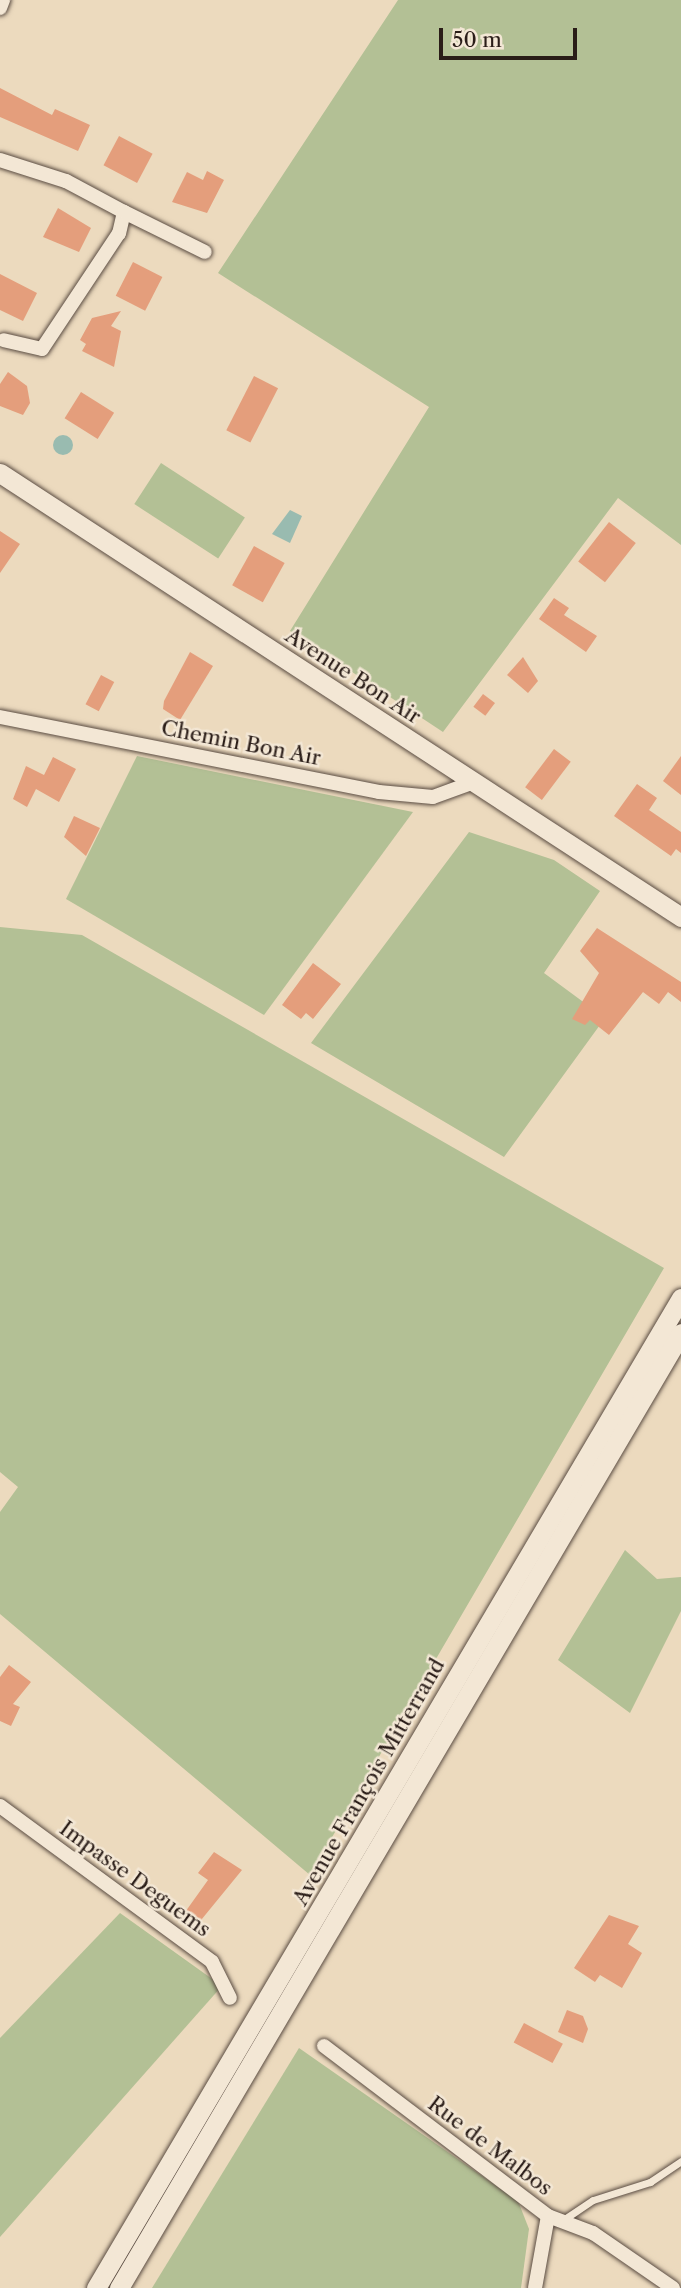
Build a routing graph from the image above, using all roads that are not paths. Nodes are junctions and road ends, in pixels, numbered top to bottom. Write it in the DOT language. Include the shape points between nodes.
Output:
graph roads {
  1 [pos="3,0"];
  2 [pos="0,8"];
  3 [pos="0,160"];
  4 [pos="124,212"];
  5 [pos="205,252"];
  6 [pos="4,340"];
  7 [pos="0,473"];
  8 [pos="0,717"];
  9 [pos="474,782"];
  10 [pos="681,917"];
  11 [pos="681,1298"];
  12 [pos="681,1333"];
  13 [pos="0,1806"];
  14 [pos="230,1998"];
  15 [pos="324,2046"];
  16 [pos="681,2161"];
  17 [pos="548,2216"];
  18 [pos="566,2218"];
  19 [pos="96,2288"];
  20 [pos="119,2288"];
  21 [pos="535,2288"];
  22 [pos="673,2288"];
  1 -- 2 [label="street"];
  3 -- 4 [label="street" via="66,181"];
  4 -- 5 [label="street"];
  4 -- 6 [label="street" via="118,233 42,349"];
  7 -- 9 [label="main road, Avenue Bon Air"];
  8 -- 9 [label="street, Chemin Bon Air" via="379,793 433,797"];
  9 -- 10 [label="main road, Avenue Bon Air"];
  11 -- 19 [label="main road, Avenue François Mitterrand"];
  12 -- 20 [label="main road, Avenue François Mitterrand"];
  13 -- 14 [label="street, Impasse Deguems" via="212,1962"];
  15 -- 17 [label="street, Rue de Malbos"];
  16 -- 18 [label="lane" via="650,2182 593,2200"];
  17 -- 18 [label="street, Rue de Malbos"];
  17 -- 21 [label="street"];
  18 -- 22 [label="street, Rue de Malbos"];
}
